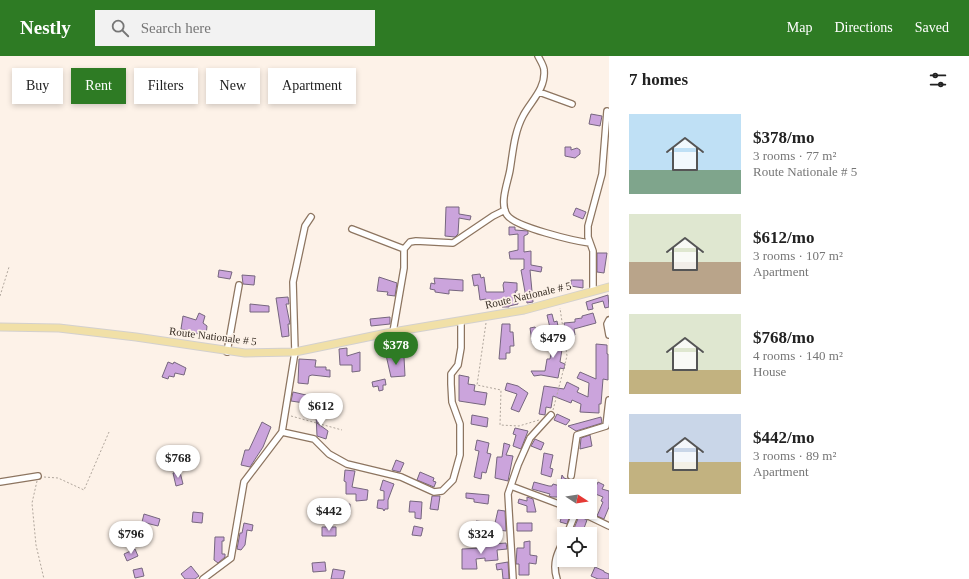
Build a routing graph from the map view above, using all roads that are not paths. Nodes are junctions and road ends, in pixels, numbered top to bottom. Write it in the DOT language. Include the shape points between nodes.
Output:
graph roads {
  1 [pos="538,56"];
  2 [pos="539,92"];
  3 [pos="572,104"];
  4 [pos="607,111"];
  5 [pos="606,157"];
  6 [pos="505,210"];
  7 [pos="311,217"];
  8 [pos="352,229"];
  9 [pos="590,243"];
  10 [pos="404,249"];
  11 [pos="239,285"];
  12 [pos="609,287"];
  13 [pos="593,291"];
  14 [pos="609,320"];
  15 [pos="461,321"];
  16 [pos="0,327"];
  17 [pos="393,332"];
  18 [pos="609,335"];
  19 [pos="228,352"];
  20 [pos="295,352"];
  21 [pos="609,400"];
  22 [pos="551,416"];
  23 [pos="282,432"];
  24 [pos="38,476"];
  25 [pos="572,476"];
  26 [pos="0,482"];
  27 [pos="511,486"];
  28 [pos="557,503"];
  29 [pos="594,519"];
  30 [pos="609,526"];
  31 [pos="557,554"];
  32 [pos="203,579"];
  33 [pos="513,579"];
  34 [pos="557,579"];
  1 -- 2 [label="street" via="544,70"];
  2 -- 3 [label="street"];
  2 -- 6 [label="street" via="522,117 513,143 504,200"];
  4 -- 5 [label="street" via="603,143"];
  5 -- 9 [label="street" via="588,226"];
  6 -- 9 [label="street" via="512,219 530,227"];
  6 -- 10 [label="street" via="453,243 416,241 410,242"];
  7 -- 20 [label="street" via="305,226 292,282"];
  8 -- 10 [label="street"];
  9 -- 13 [label="street" via="593,251"];
  10 -- 17 [label="street" via="404,268"];
  11 -- 19 [label="street"];
  12 -- 13 [label="main road, Route Nationale # 5"];
  13 -- 15 [label="main road, Route Nationale # 5" via="559,301"];
  14 -- 18 [label="street"];
  15 -- 17 [label="main road, Route Nationale # 5"];
  15 -- 23 [label="street" via="458,365 451,374 452,402 460,424 460,455 453,480 442,491 434,492 401,477 347,464 329,454 314,439"];
  16 -- 19 [label="main road, Route Nationale # 5" via="67,329"];
  17 -- 20 [label="main road, Route Nationale # 5"];
  19 -- 20 [label="main road, Route Nationale # 5"];
  20 -- 23 [label="street"];
  21 -- 25 [label="street" via="606,426 577,435"];
  22 -- 27 [label="street" via="530,438"];
  23 -- 32 [label="street" via="244,482 231,558"];
  24 -- 26 [label="street"];
  27 -- 28 [label="street"];
  27 -- 33 [label="street" via="508,494"];
  29 -- 30 [label="street"];
  31 -- 34 [label="street" via="554,565"];
}
